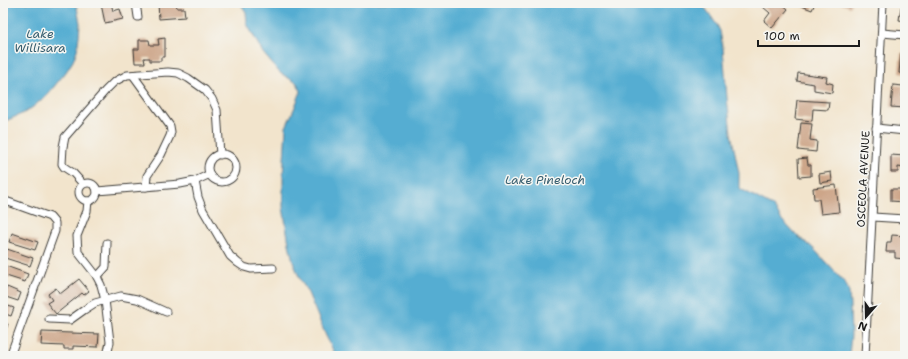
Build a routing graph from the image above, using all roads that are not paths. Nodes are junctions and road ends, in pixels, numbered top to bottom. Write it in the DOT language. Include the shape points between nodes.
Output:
graph roads {
  1 [pos="136,3"];
  2 [pos="883,3"];
  3 [pos="138,17"];
  4 [pos="882,33"];
  5 [pos="905,35"];
  6 [pos="133,75"];
  7 [pos="876,128"];
  8 [pos="905,131"];
  9 [pos="220,155"];
  10 [pos="210,174"];
  11 [pos="195,181"];
  12 [pos="83,184"];
  13 [pos="146,187"];
  14 [pos="97,191"];
  15 [pos="3,200"];
  16 [pos="88,201"];
  17 [pos="873,217"];
  18 [pos="905,219"];
  19 [pos="107,243"];
  20 [pos="273,268"];
  21 [pos="97,277"];
  22 [pos="105,300"];
  23 [pos="166,312"];
  24 [pos="49,320"];
  25 [pos="10,356"];
  26 [pos="107,356"];
  27 [pos="865,356"];
  1 -- 3 [label="street"];
  2 -- 4 [label="street, OSCEOLA AVENUE"];
  4 -- 5 [label="street"];
  4 -- 7 [label="street, OSCEOLA AVENUE"];
  6 -- 9 [label="street" via="178,73 205,90 218,110"];
  6 -- 12 [label="street" via="127,75 114,82 65,137 62,164"];
  6 -- 13 [label="street" via="170,126 171,132 147,176"];
  7 -- 8 [label="street"];
  7 -- 17 [label="street, OSCEOLA AVENUE"];
  9 -- 10 [label="street" via="209,164"];
  9 -- 10 [label="street" via="230,157 234,162 236,170 232,179 216,181"];
  10 -- 11 [label="street"];
  11 -- 13 [label="street"];
  11 -- 20 [label="street" via="203,210 230,256 251,269"];
  12 -- 14 [label="street" via="91,184"];
  12 -- 16 [label="street" via="79,193 82,199"];
  13 -- 14 [label="street"];
  14 -- 16 [label="street" via="94,199"];
  15 -- 25 [label="street" via="50,217 55,223 55,231"];
  16 -- 21 [label="street" via="87,211 77,236 78,252"];
  17 -- 18 [label="street"];
  17 -- 27 [label="street, OSCEOLA AVENUE"];
  19 -- 21 [label="street" via="106,267"];
  21 -- 22 [label="street"];
  22 -- 23 [label="street" via="121,296 137,299"];
  22 -- 24 [label="street" via="95,303 70,320"];
  22 -- 26 [label="street" via="110,342"];
}
